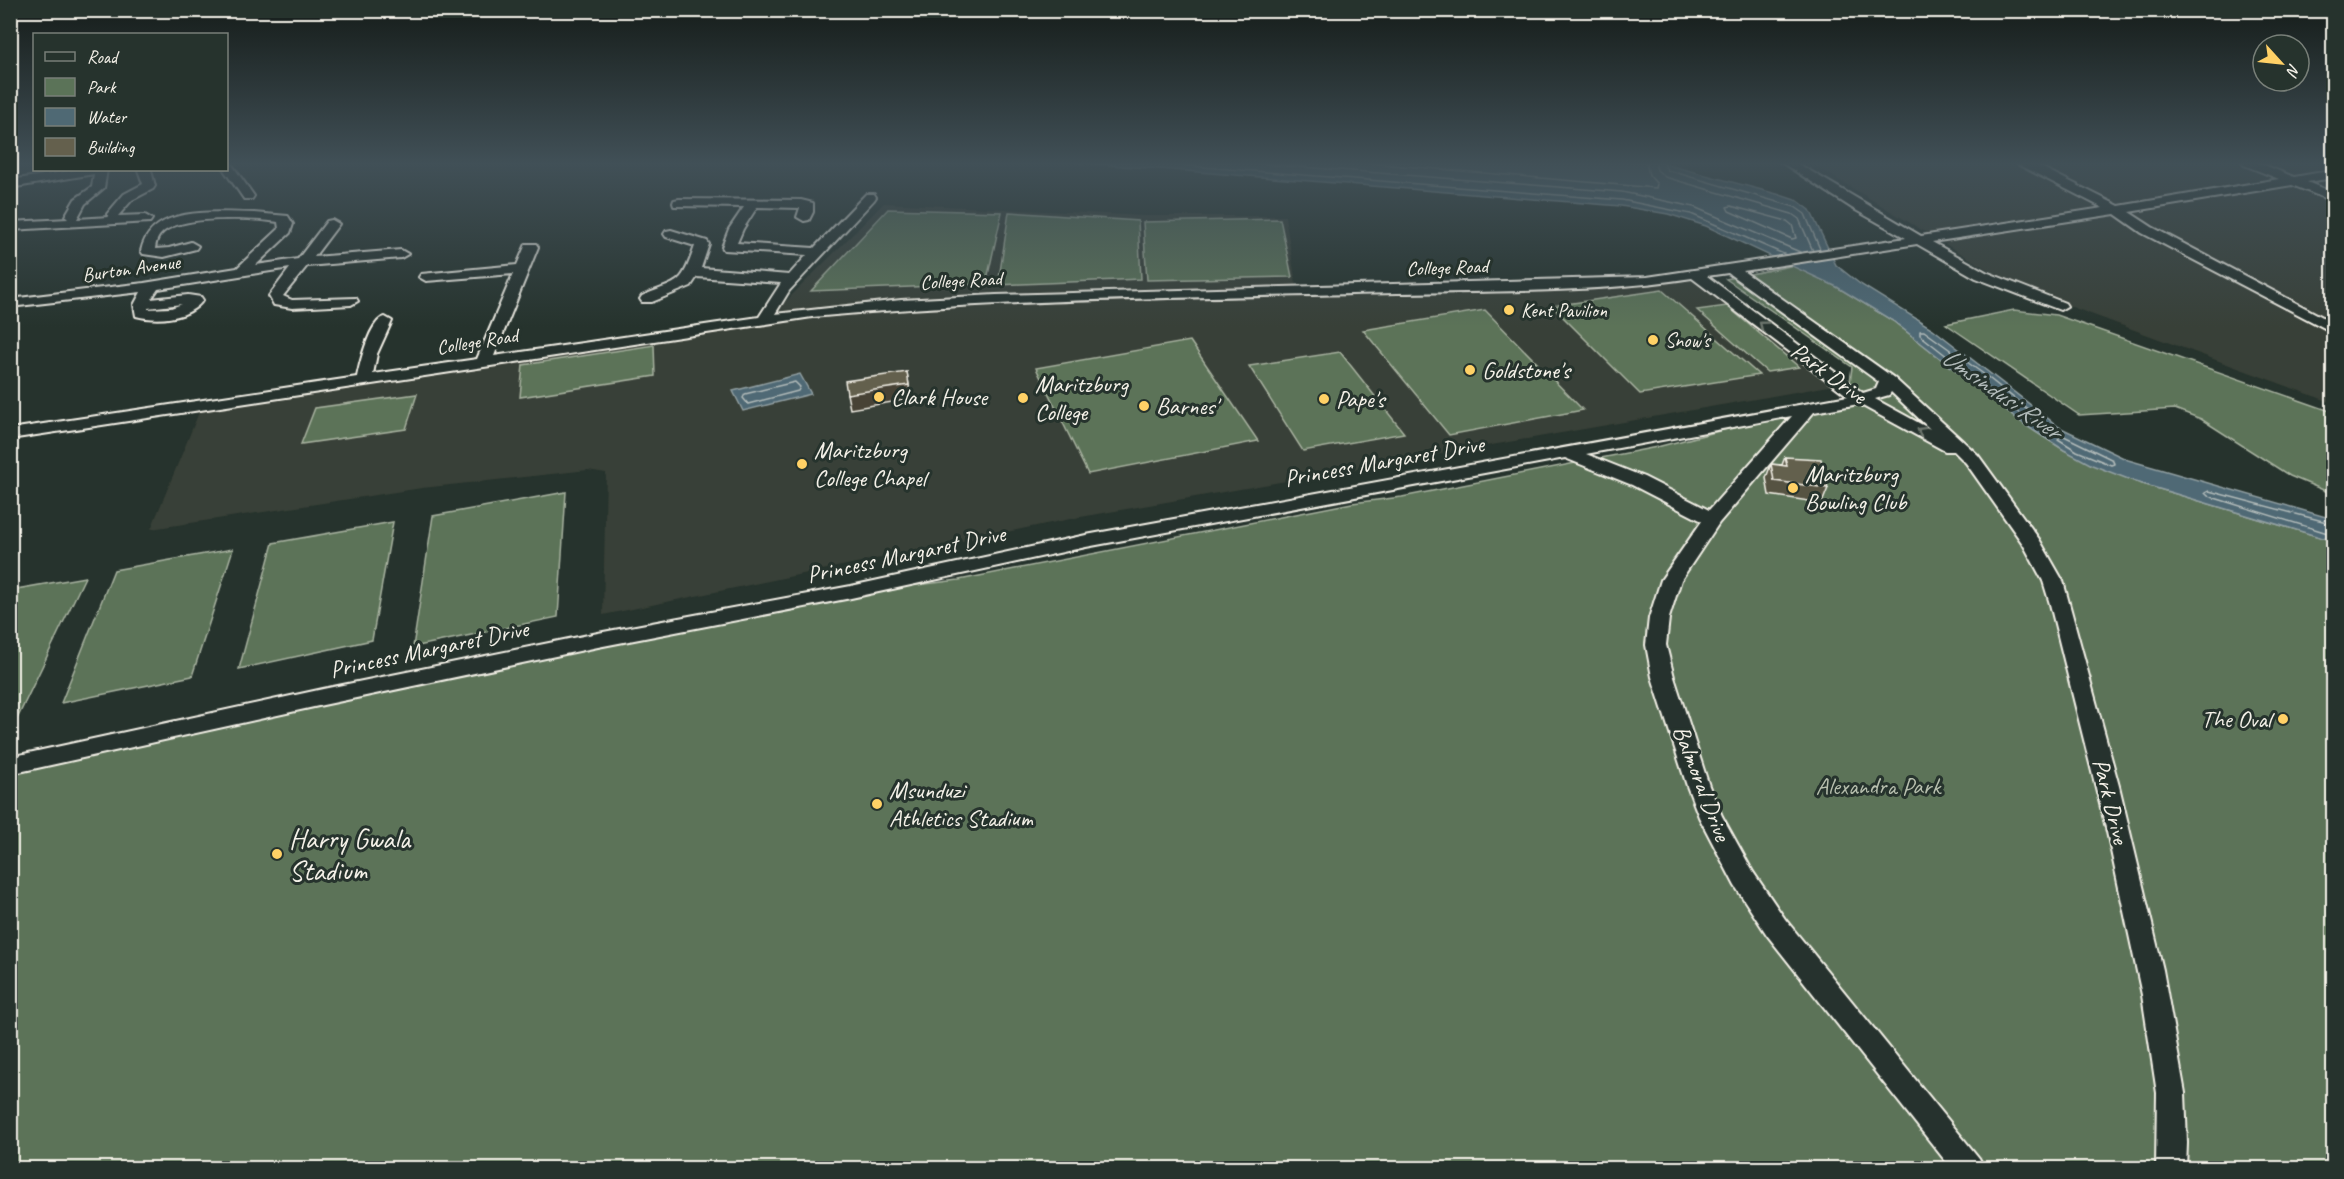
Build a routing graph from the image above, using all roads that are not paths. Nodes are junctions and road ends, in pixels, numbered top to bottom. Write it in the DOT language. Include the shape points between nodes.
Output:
graph roads {
  1 [pos="239,217"];
  2 [pos="265,217"];
  3 [pos="744,217"];
  4 [pos="851,217"];
  5 [pos="1879,217"];
  6 [pos="2069,217"];
  7 [pos="2128,217"];
  8 [pos="145,219"];
  9 [pos="332,224"];
  10 [pos="10,226"];
  11 [pos="123,231"];
  12 [pos="671,234"];
  13 [pos="10,236"];
  14 [pos="1919,239"];
  15 [pos="191,246"];
  16 [pos="531,247"];
  17 [pos="818,252"];
  18 [pos="401,254"];
  19 [pos="302,262"];
  20 [pos="1730,268"];
  21 [pos="522,269"];
  22 [pos="243,270"];
  23 [pos="693,272"];
  24 [pos="1695,274"];
  25 [pos="426,277"];
  26 [pos="791,279"];
  27 [pos="154,285"];
  28 [pos="647,299"];
  29 [pos="351,301"];
  30 [pos="10,303"];
  31 [pos="141,305"];
  32 [pos="2060,306"];
  33 [pos="765,319"];
  34 [pos="385,321"];
  35 [pos="2334,329"];
  36 [pos="484,361"];
  37 [pos="1872,370"];
  38 [pos="364,380"];
  39 [pos="1888,381"];
  40 [pos="1837,382"];
  41 [pos="1860,398"];
  42 [pos="1812,406"];
  43 [pos="10,434"];
  44 [pos="1569,454"];
  45 [pos="1972,459"];
  46 [pos="1712,519"];
  47 [pos="10,766"];
  48 [pos="1969,1168"];
  49 [pos="2170,1168"];
  1 -- 15 [label="street" via="175,221 152,235 148,251 164,253"];
  2 -- 22 [label="street" via="283,219 285,230"];
  3 -- 17 [label="street" via="729,247"];
  4 -- 17 [label="street"];
  5 -- 14 [label="street"];
  6 -- 14 [label="street, College Road"];
  7 -- 35 [label="street"];
  8 -- 10 [label="street"];
  9 -- 19 [label="street"];
  11 -- 13 [label="street"];
  12 -- 23 [label="street" via="702,244"];
  14 -- 20 [label="street, College Road"];
  14 -- 32 [label="street" via="1981,275"];
  16 -- 21 [label="street"];
  17 -- 26 [label="street"];
  18 -- 19 [label="street, Burton Avenue"];
  19 -- 22 [label="street, Burton Avenue"];
  19 -- 29 [label="street" via="276,294 279,302"];
  20 -- 24 [label="street, College Road"];
  20 -- 37 [label="street, Park Drive"];
  21 -- 25 [label="street"];
  21 -- 36 [label="street"];
  22 -- 27 [label="street, Burton Avenue"];
  23 -- 26 [label="street"];
  23 -- 28 [label="street" via="686,283"];
  24 -- 33 [label="street, College Road" via="1647,281 1526,286 939,302"];
  40 -- 24 [label="street, Park Drive, one-way"];
  26 -- 33 [label="street" via="773,301"];
  27 -- 30 [label="street, Burton Avenue"];
  27 -- 31 [label="street"];
  33 -- 36 [label="street, College Road"];
  34 -- 38 [label="street" via="369,354"];
  36 -- 38 [label="street, College Road"];
  37 -- 39 [label="street, Park Drive"];
  37 -- 40 [label="street, Princess Margaret Drive" via="1844,368 1836,376"];
  38 -- 43 [label="street, College Road"];
  39 -- 41 [label="street, Princess Margaret Drive" via="1883,392"];
  39 -- 45 [label="street, Park Drive"];
  40 -- 41 [label="street, Park Drive"];
  40 -- 42 [label="street, Princess Margaret Drive" via="1836,391"];
  41 -- 42 [label="street, Princess Margaret Drive"];
  45 -- 41 [label="street, Park Drive, one-way"];
  42 -- 44 [label="street, Princess Margaret Drive"];
  42 -- 46 [label="street, Balmoral Drive"];
  44 -- 46 [label="street" via="1638,481"];
  44 -- 47 [label="street, Princess Margaret Drive" via="1086,542 323,697"];
  45 -- 49 [label="street, Park Drive" via="2032,543 2053,580 2060,604 2136,901 2166,1043 2173,1149"];
  46 -- 48 [label="street, Balmoral Drive" via="1664,596 1656,645 1698,786 1744,879 1776,927"];
}
